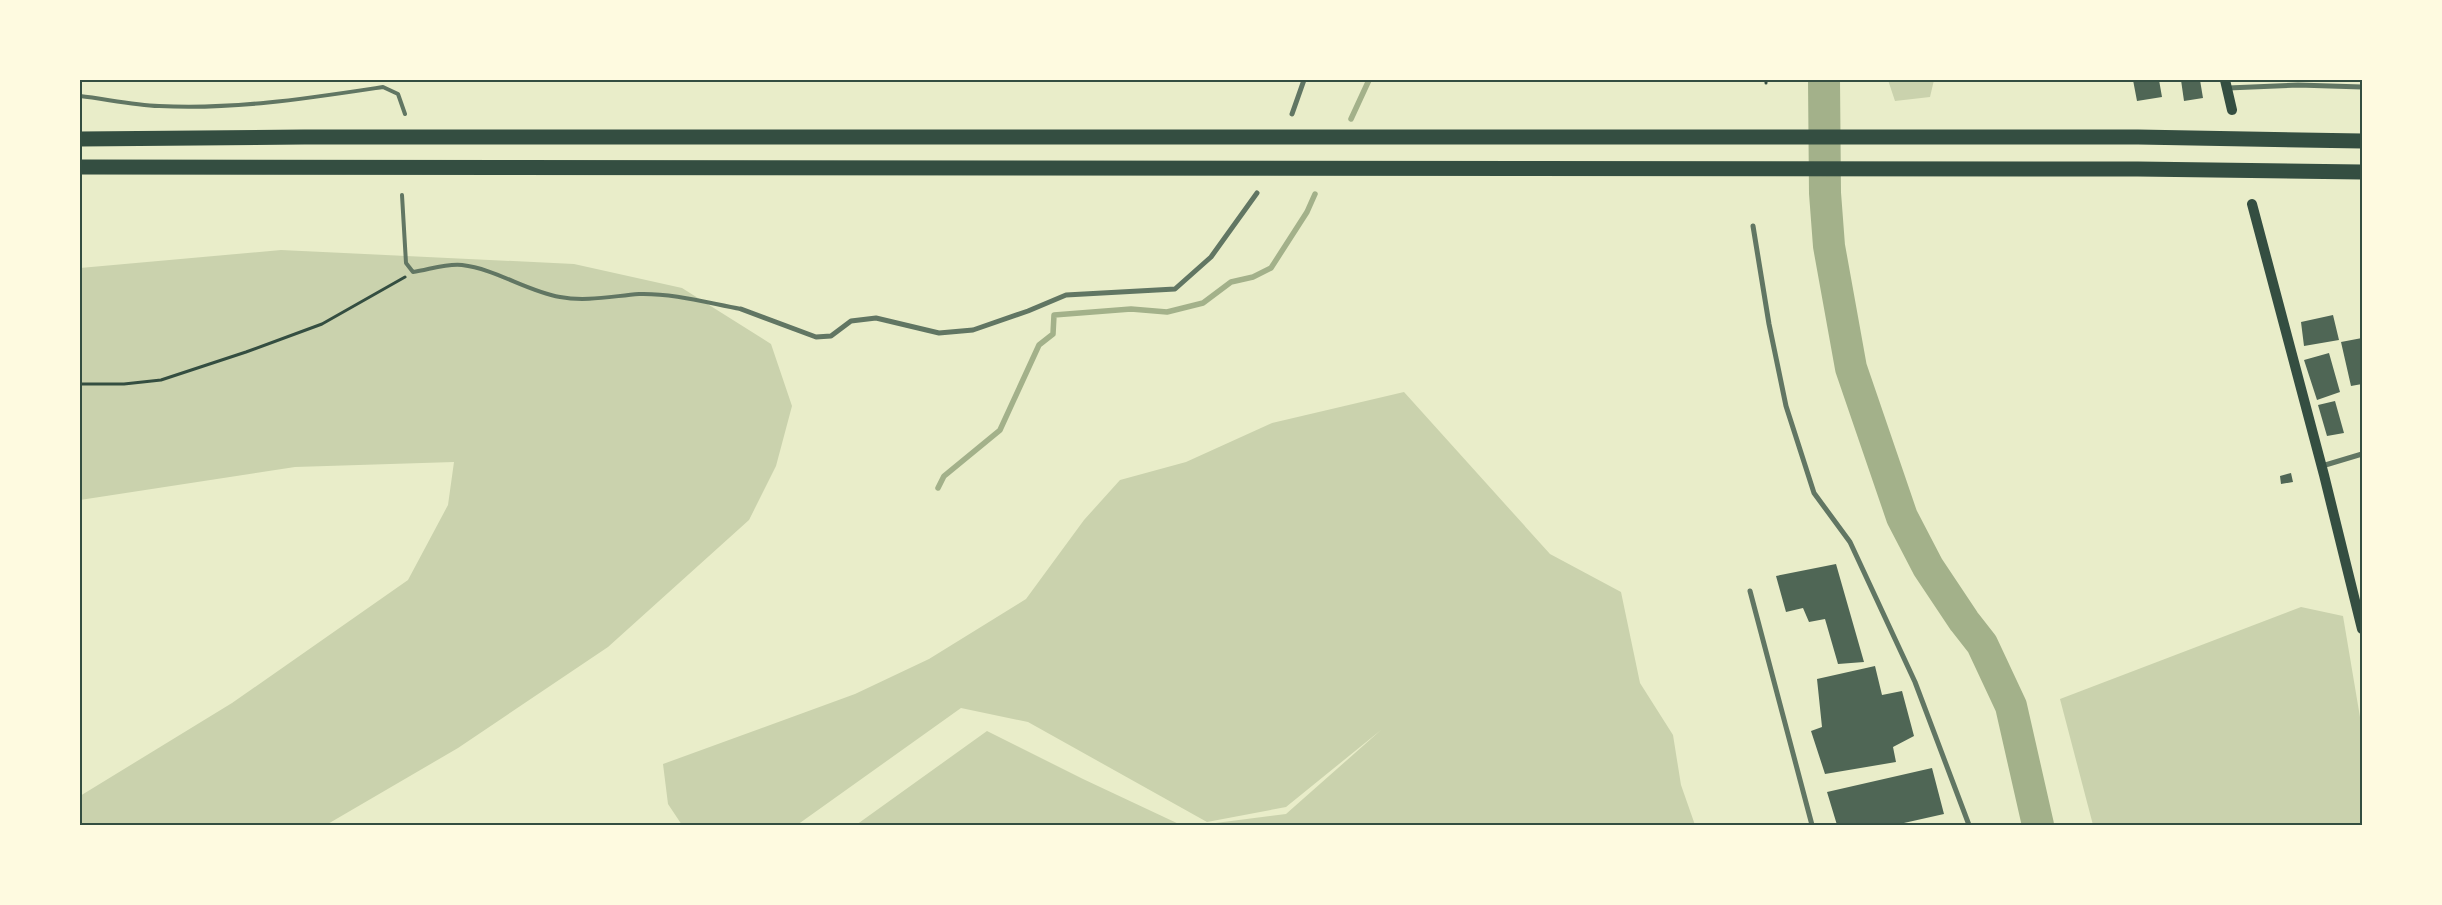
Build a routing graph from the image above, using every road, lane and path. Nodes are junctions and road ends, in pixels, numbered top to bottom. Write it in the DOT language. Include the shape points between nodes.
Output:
graph roads {
  1 [pos="1304,80"];
  2 [pos="2227,84"];
  3 [pos="2362,87"];
  4 [pos="80,96"];
  5 [pos="2232,110"];
  6 [pos="405,114"];
  7 [pos="1292,114"];
  8 [pos="80,139"];
  9 [pos="2362,141"];
  10 [pos="80,167"];
  11 [pos="2362,172"];
  12 [pos="1257,193"];
  13 [pos="402,195"];
  14 [pos="2252,204"];
  15 [pos="1752,226"];
  16 [pos="413,272"];
  17 [pos="741,309"];
  18 [pos="80,384"];
  19 [pos="2362,454"];
  20 [pos="2322,466"];
  21 [pos="1750,591"];
  22 [pos="2362,629"];
  23 [pos="1812,825"];
  24 [pos="1969,825"];
  1 -- 7 [label="street"];
  2 -- 3 [label="street"];
  2 -- 5 [label="main road"];
  4 -- 6 [label="lane" via="159,106 205,106 274,103 383,88 398,94"];
  8 -- 9 [label="highway" via="2138,137"];
  10 -- 11 [label="highway" via="1876,168"];
  12 -- 17 [label="street" via="1211,257 1175,289 1066,295 973,330 939,333 876,318 850,321 831,336 816,338"];
  13 -- 16 [label="lane" via="406,263"];
  14 -- 20 [label="main road"];
  15 -- 24 [label="street" via="1786,406 1814,493 1850,542 1914,682"];
  16 -- 17 [label="lane" via="461,264 561,298 641,294"];
  16 -- 18 [label="path" via="322,324 246,352 160,380"];
  19 -- 20 [label="street"];
  20 -- 22 [label="main road"];
  21 -- 23 [label="street"];
}
